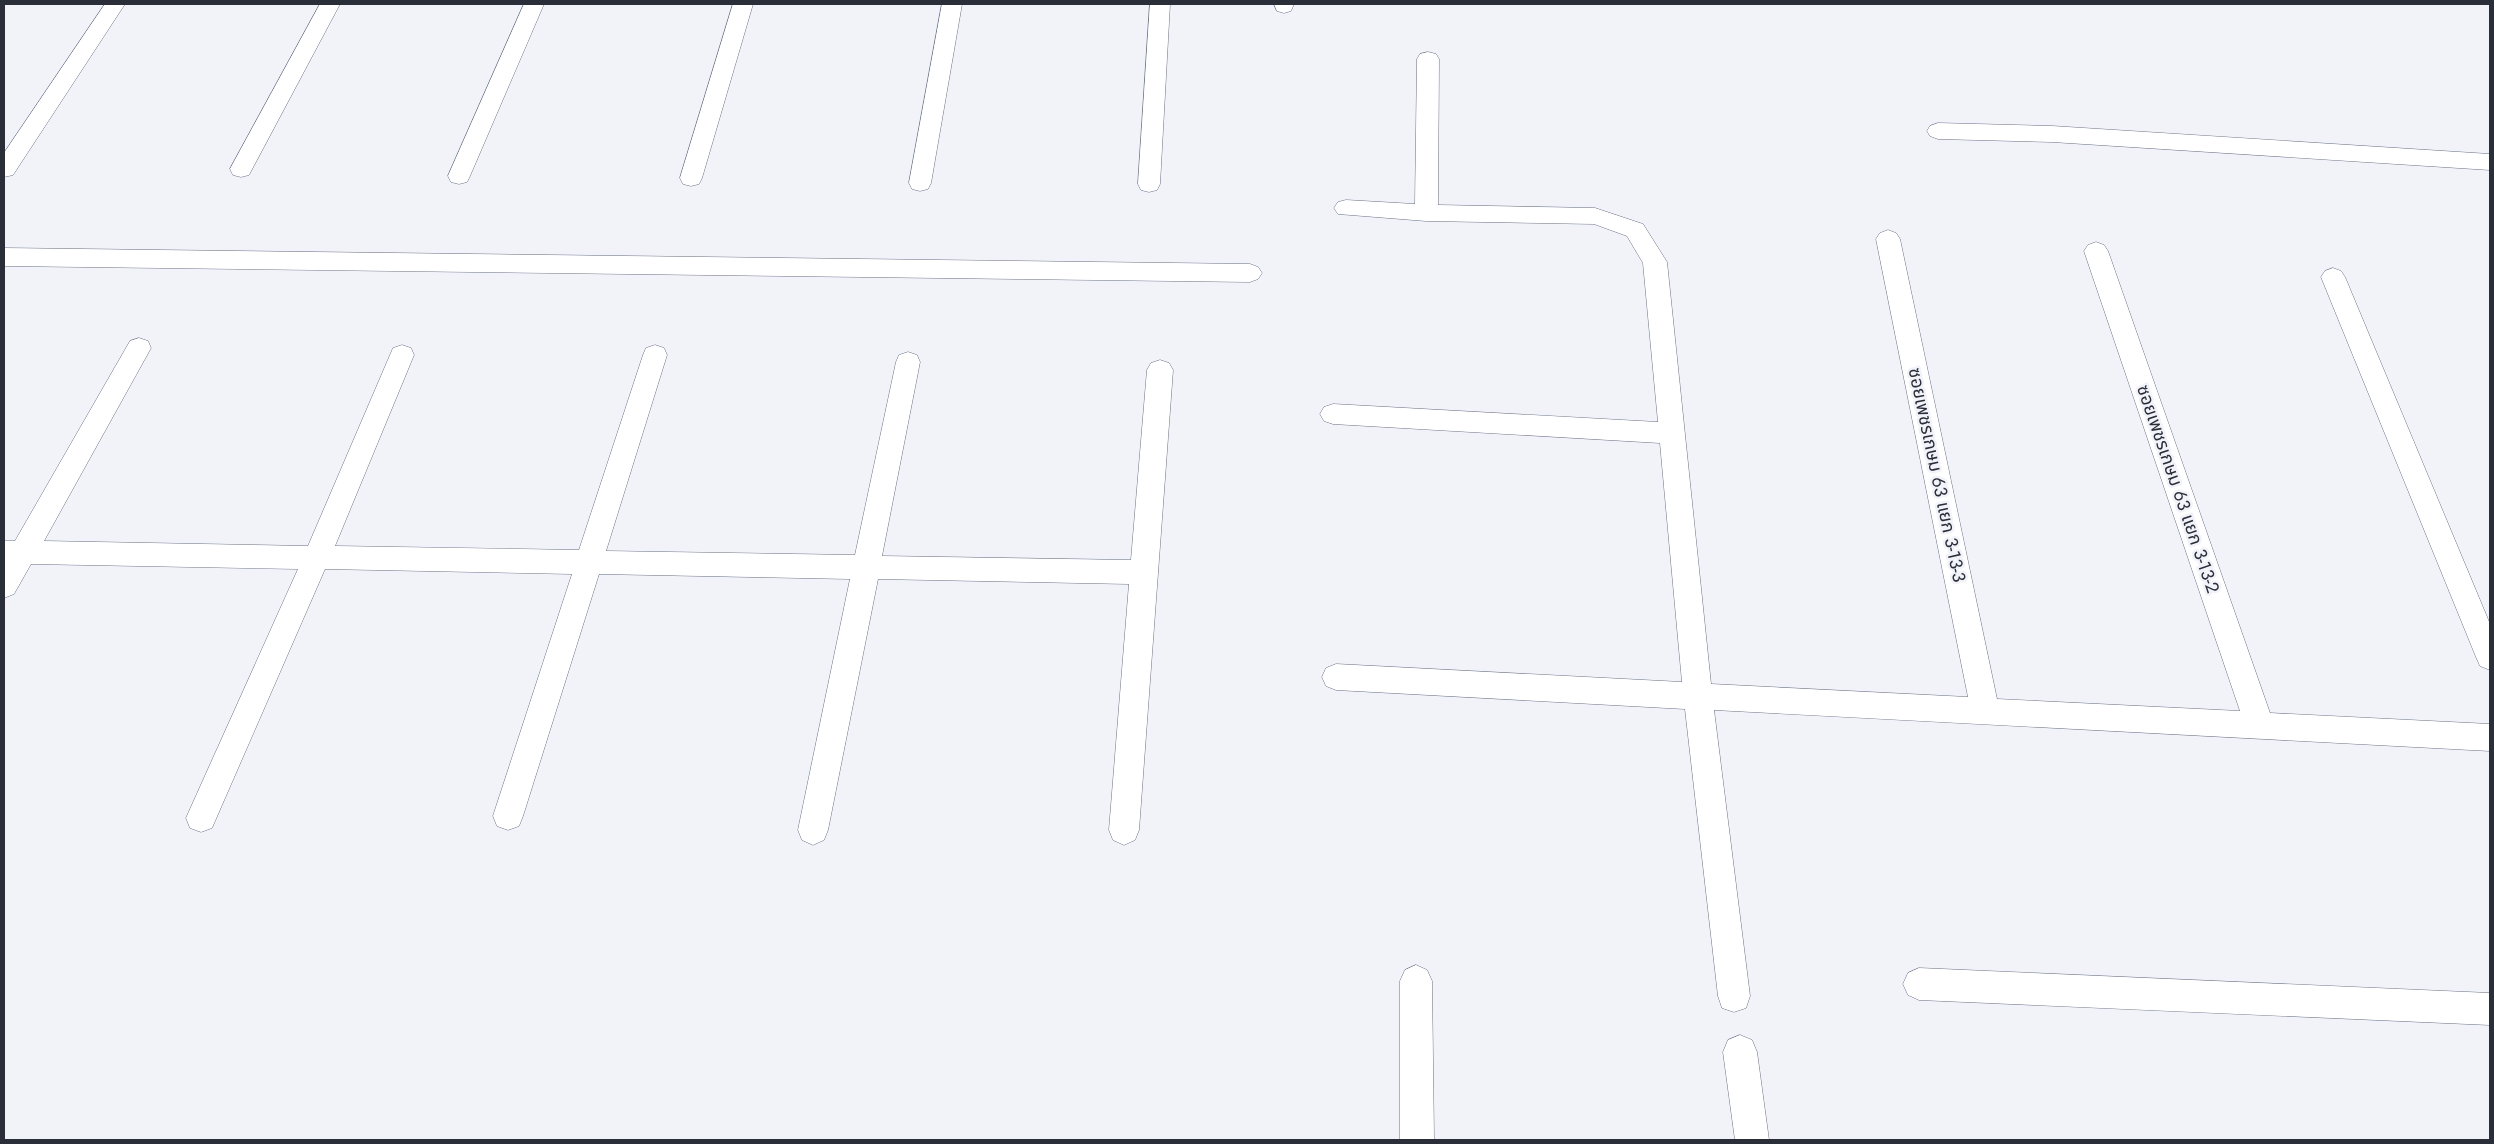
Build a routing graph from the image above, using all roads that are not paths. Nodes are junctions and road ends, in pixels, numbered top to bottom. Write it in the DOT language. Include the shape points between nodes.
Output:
graph roads {
  1 [pos="115,4"];
  2 [pos="330,4"];
  3 [pos="534,4"];
  4 [pos="743,4"];
  5 [pos="952,4"];
  6 [pos="1160,4"];
  7 [pos="1428,59"];
  8 [pos="1938,131"];
  9 [pos="2490,162"];
  10 [pos="5,169"];
  11 [pos="241,169"];
  12 [pos="459,176"];
  13 [pos="691,178"];
  14 [pos="920,183"];
  15 [pos="1149,184"];
  16 [pos="1346,208"];
  17 [pos="1426,213"];
  18 [pos="1888,239"];
  19 [pos="2096,251"];
  20 [pos="4,257"];
  21 [pos="1250,273"];
  22 [pos="2333,277"];
  23 [pos="139,348"];
  24 [pos="402,355"];
  25 [pos="655,355"];
  26 [pos="908,362"];
  27 [pos="1160,370"];
  28 [pos="1333,414"];
  29 [pos="1671,433"];
  30 [pos="14,552"];
  31 [pos="316,559"];
  32 [pos="589,563"];
  33 [pos="865,567"];
  34 [pos="1144,572"];
  35 [pos="4,586"];
  36 [pos="2490,657"];
  37 [pos="1336,677"];
  38 [pos="1698,696"];
  39 [pos="1985,711"];
  40 [pos="2260,726"];
  41 [pos="2490,738"];
  42 [pos="508,816"];
  43 [pos="201,818"];
  44 [pos="813,830"];
  45 [pos="1124,830"];
  46 [pos="1416,981"];
  47 [pos="1919,984"];
  48 [pos="1734,996"];
  49 [pos="2490,1009"];
  50 [pos="1740,1052"];
  51 [pos="1417,1140"];
  52 [pos="1752,1140"];
  1 -- 10 [label="street"];
  2 -- 11 [label="street"];
  3 -- 12 [label="street"];
  4 -- 13 [label="street"];
  5 -- 14 [label="street"];
  6 -- 15 [label="street"];
  7 -- 17 [label="street"];
  8 -- 9 [label="street" via="2052,134"];
  16 -- 17 [label="street"];
  17 -- 29 [label="street" via="1595,216 1635,230 1655,262"];
  18 -- 39 [label="street, ซอยเพชรเกษม 63 แยก 3-13-3"];
  19 -- 40 [label="street, ซอยเพชรเกษม 63 แยก 3-13-2"];
  20 -- 21 [label="street"];
  22 -- 36 [label="street"];
  23 -- 30 [label="street"];
  24 -- 31 [label="street"];
  25 -- 32 [label="street"];
  26 -- 33 [label="street"];
  27 -- 34 [label="street"];
  28 -- 29 [label="street"];
  29 -- 38 [label="street"];
  30 -- 31 [label="street"];
  30 -- 35 [label="street"];
  31 -- 32 [label="street"];
  31 -- 43 [label="street"];
  32 -- 33 [label="street"];
  32 -- 42 [label="street"];
  33 -- 34 [label="street"];
  33 -- 44 [label="street"];
  34 -- 45 [label="street"];
  37 -- 38 [label="street"];
  38 -- 39 [label="street"];
  38 -- 48 [label="street"];
  39 -- 40 [label="street"];
  40 -- 41 [label="street"];
  46 -- 51 [label="street"];
  47 -- 49 [label="street"];
  50 -- 52 [label="street"];
}
